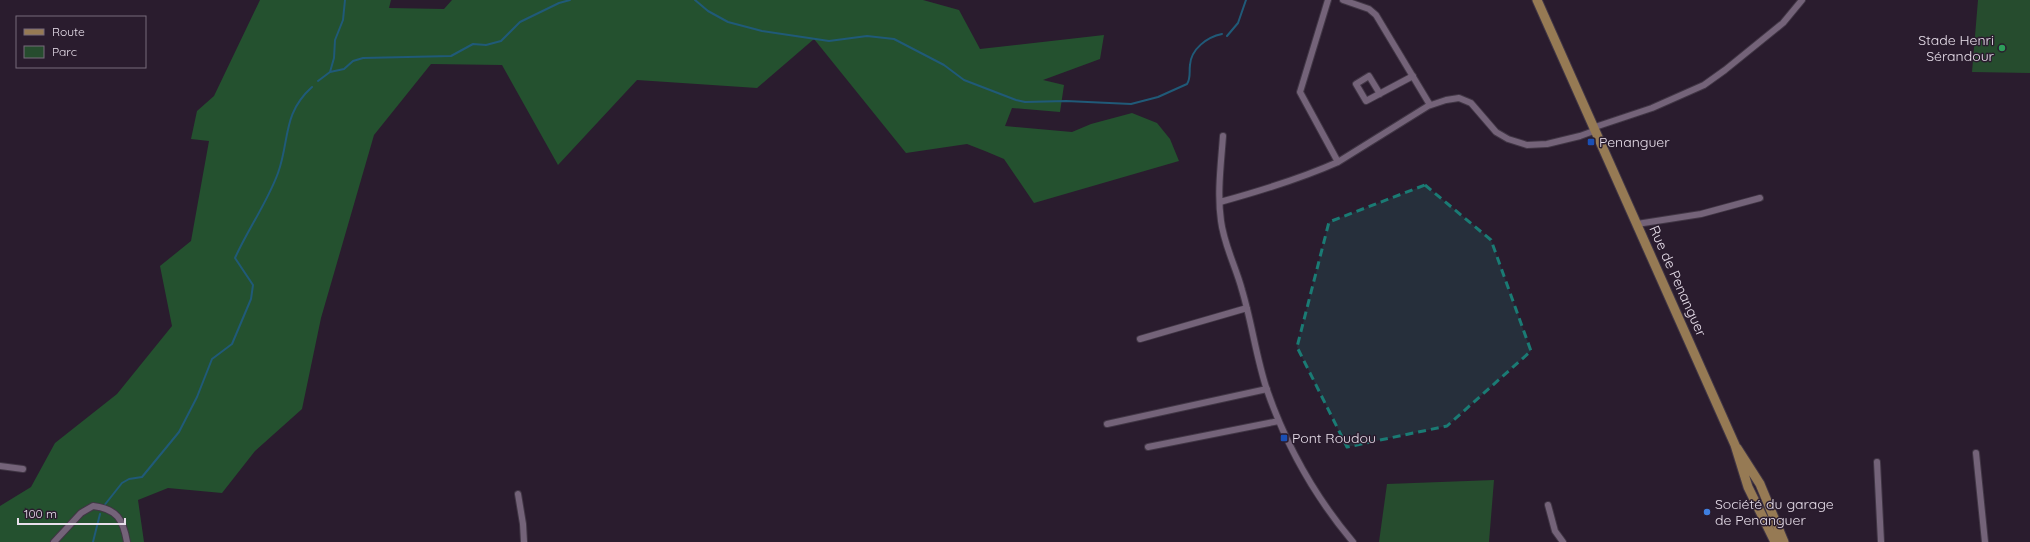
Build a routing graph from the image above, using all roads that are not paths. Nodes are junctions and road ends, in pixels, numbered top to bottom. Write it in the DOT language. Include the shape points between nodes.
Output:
graph roads {
  1 [pos="1328,0"];
  2 [pos="1343,0"];
  3 [pos="1537,0"];
  4 [pos="1799,1"];
  5 [pos="1413,76"];
  6 [pos="1380,94"];
  7 [pos="1430,105"];
  8 [pos="1595,128"];
  9 [pos="1222,136"];
  10 [pos="1338,162"];
  11 [pos="1760,198"];
  12 [pos="1220,202"];
  13 [pos="1637,224"];
  14 [pos="1247,308"];
  15 [pos="1140,339"];
  16 [pos="1267,389"];
  17 [pos="1278,421"];
  18 [pos="1107,424"];
  19 [pos="1735,445"];
  20 [pos="1148,447"];
  21 [pos="1976,453"];
  22 [pos="1877,462"];
  23 [pos="0,466"];
  24 [pos="23,469"];
  25 [pos="518,494"];
  26 [pos="1548,505"];
  27 [pos="54,542"];
  28 [pos="127,542"];
  29 [pos="524,542"];
  30 [pos="1354,542"];
  31 [pos="1563,542"];
  32 [pos="1775,542"];
  33 [pos="1784,542"];
  34 [pos="1881,542"];
  35 [pos="1985,542"];
  1 -- 10 [label="street" via="1300,92"];
  2 -- 5 [label="street" via="1369,9 1376,15"];
  3 -- 8 [label="main road, Rue de Penanguer"];
  4 -- 8 [label="street" via="1783,23 1704,85 1652,108"];
  5 -- 6 [label="street"];
  5 -- 7 [label="street"];
  7 -- 8 [label="street" via="1459,98 1471,103 1496,132 1527,145 1560,141 1580,136"];
  7 -- 10 [label="street"];
  8 -- 13 [label="main road, Rue de Penanguer"];
  9 -- 12 [label="street"];
  10 -- 12 [label="street" via="1302,177"];
  11 -- 13 [label="street" via="1701,214"];
  12 -- 14 [label="street" via="1223,235"];
  13 -- 19 [label="main road, Rue de Penanguer"];
  14 -- 15 [label="street"];
  14 -- 16 [label="street"];
  16 -- 17 [label="street"];
  16 -- 18 [label="street"];
  17 -- 20 [label="street"];
  17 -- 30 [label="street" via="1302,468"];
  19 -- 32 [label="main road, Rue de Penanguer" via="1748,487"];
  19 -- 33 [label="main road, Rue de Penanguer" via="1760,484"];
  21 -- 35 [label="street"];
  22 -- 34 [label="street"];
  23 -- 24 [label="street"];
  25 -- 29 [label="street"];
  26 -- 31 [label="street" via="1555,531"];
  27 -- 28 [label="street" via="81,513 93,506 108,509 115,514 123,524"];
}
